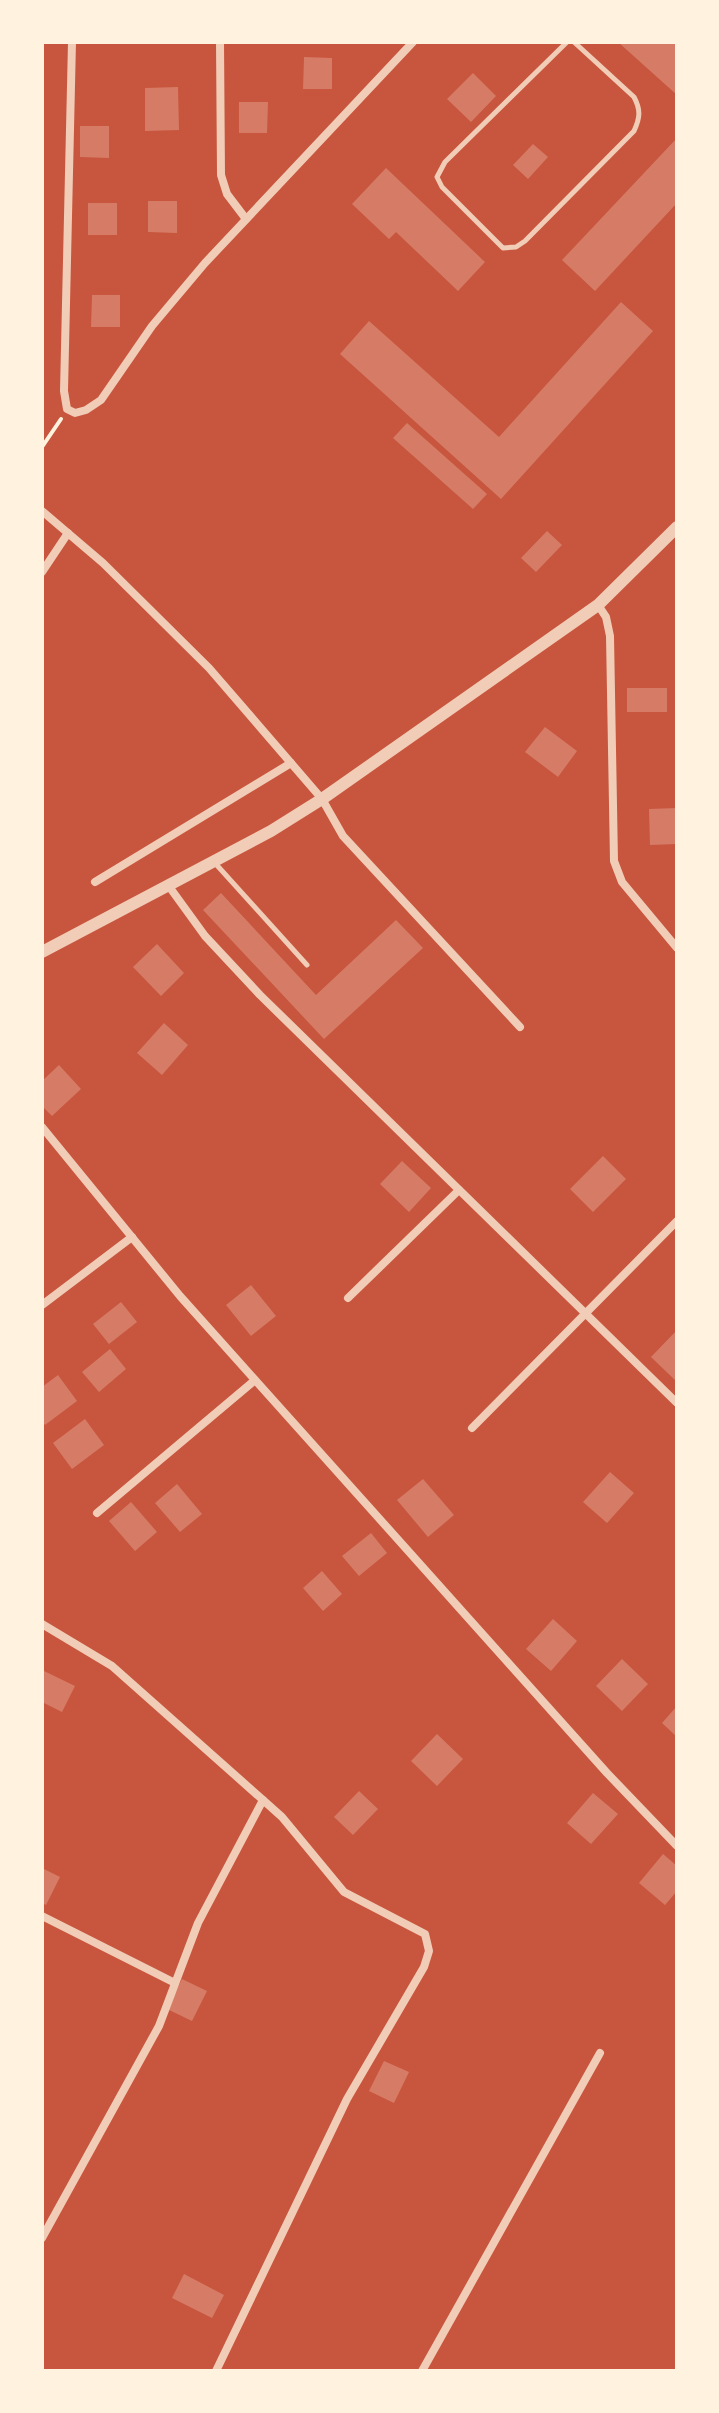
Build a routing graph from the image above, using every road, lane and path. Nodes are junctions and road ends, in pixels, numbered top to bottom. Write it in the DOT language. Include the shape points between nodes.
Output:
graph roads {
  1 [pos="72,42"];
  2 [pos="220,42"];
  3 [pos="413,42"];
  4 [pos="567,42"];
  5 [pos="574,42"];
  6 [pos="246,219"];
  7 [pos="67,409"];
  8 [pos="42,447"];
  9 [pos="42,511"];
  10 [pos="677,527"];
  11 [pos="68,533"];
  12 [pos="42,572"];
  13 [pos="598,605"];
  14 [pos="291,763"];
  15 [pos="322,799"];
  16 [pos="213,861"];
  17 [pos="95,882"];
  18 [pos="168,885"];
  19 [pos="677,948"];
  20 [pos="42,952"];
  21 [pos="307,965"];
  22 [pos="520,1027"];
  23 [pos="42,1127"];
  24 [pos="459,1190"];
  25 [pos="677,1221"];
  26 [pos="132,1237"];
  27 [pos="348,1298"];
  28 [pos="42,1305"];
  29 [pos="585,1313"];
  30 [pos="255,1380"];
  31 [pos="677,1403"];
  32 [pos="472,1428"];
  33 [pos="97,1513"];
  34 [pos="42,1624"];
  35 [pos="263,1800"];
  36 [pos="677,1846"];
  37 [pos="42,1916"];
  38 [pos="175,1983"];
  39 [pos="600,2053"];
  40 [pos="42,2238"];
  41 [pos="216,2371"];
  42 [pos="422,2371"];
  1 -- 7 [label="street"];
  2 -- 6 [label="street" via="221,175 227,194"];
  3 -- 6 [label="street"];
  4 -- 5 [label="lane" via="445,162 437,177 503,248 525,241 634,131 639,119 634,97"];
  6 -- 7 [label="street" via="152,326 101,400 75,413"];
  7 -- 8 [label="path"];
  9 -- 11 [label="street"];
  10 -- 13 [label="street"];
  11 -- 12 [label="street"];
  11 -- 14 [label="street" via="209,668"];
  13 -- 15 [label="street"];
  13 -- 19 [label="street" via="610,636 614,861 622,882"];
  14 -- 15 [label="street"];
  14 -- 17 [label="street"];
  15 -- 16 [label="street"];
  15 -- 22 [label="street" via="343,836"];
  16 -- 18 [label="street"];
  16 -- 21 [label="lane"];
  18 -- 20 [label="street"];
  18 -- 24 [label="street" via="205,936 260,995"];
  23 -- 26 [label="street"];
  24 -- 27 [label="street"];
  24 -- 29 [label="street"];
  25 -- 29 [label="street"];
  26 -- 28 [label="street"];
  26 -- 30 [label="street"];
  29 -- 31 [label="street"];
  29 -- 32 [label="street"];
  30 -- 33 [label="street"];
  30 -- 36 [label="street"];
  34 -- 35 [label="street" via="112,1666"];
  35 -- 38 [label="street" via="198,1923"];
  35 -- 41 [label="street" via="344,1892 425,1934 429,1951 347,2099"];
  37 -- 38 [label="street"];
  38 -- 40 [label="street" via="159,2026"];
  39 -- 42 [label="street"];
}
